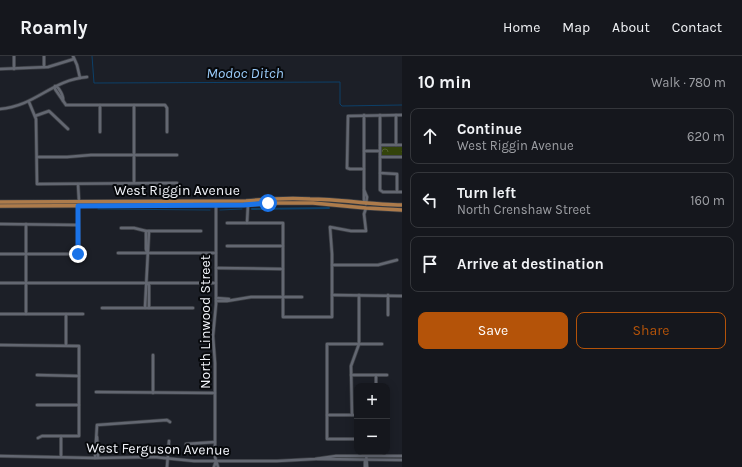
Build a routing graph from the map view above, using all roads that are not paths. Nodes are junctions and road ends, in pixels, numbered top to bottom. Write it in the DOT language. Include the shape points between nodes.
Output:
graph roads {
  1 [pos="14,56"];
  2 [pos="44,56"];
  3 [pos="74,58"];
  4 [pos="44,67"];
  5 [pos="0,69"];
  6 [pos="14,69"];
  7 [pos="88,77"];
  8 [pos="80,78"];
  9 [pos="55,86"];
  10 [pos="29,102"];
  11 [pos="100,105"];
  12 [pos="134,105"];
  13 [pos="0,109"];
  14 [pos="364,115"];
  15 [pos="380,115"];
  16 [pos="396,115"];
  17 [pos="402,115"];
  18 [pos="36,116"];
  19 [pos="68,129"];
  20 [pos="100,132"];
  21 [pos="167,132"];
  22 [pos="380,145"];
  23 [pos="396,145"];
  24 [pos="402,145"];
  25 [pos="364,150"];
  26 [pos="380,150"];
  27 [pos="134,155"];
  28 [pos="177,155"];
  29 [pos="37,157"];
  30 [pos="380,157"];
  31 [pos="402,157"];
  32 [pos="364,169"];
  33 [pos="380,173"];
  34 [pos="134,183"];
  35 [pos="177,183"];
  36 [pos="78,184"];
  37 [pos="397,192"];
  38 [pos="402,192"];
  39 [pos="0,202"];
  40 [pos="78,203"];
  41 [pos="216,203"];
  42 [pos="248,205"];
  43 [pos="402,205"];
  44 [pos="0,206"];
  45 [pos="365,206"];
  46 [pos="402,210"];
  47 [pos="227,223"];
  48 [pos="248,223"];
  49 [pos="0,224"];
  50 [pos="26,224"];
  51 [pos="78,224"];
  52 [pos="121,228"];
  53 [pos="147,231"];
  54 [pos="201,231"];
  55 [pos="227,246"];
  56 [pos="283,246"];
  57 [pos="118,253"];
  58 [pos="147,253"];
  59 [pos="216,253"];
  60 [pos="0,254"];
  61 [pos="26,254"];
  62 [pos="397,260"];
  63 [pos="332,265"];
  64 [pos="216,268"];
  65 [pos="283,269"];
  66 [pos="147,282"];
  67 [pos="0,283"];
  68 [pos="26,283"];
  69 [pos="216,283"];
  70 [pos="332,295"];
  71 [pos="359,295"];
  72 [pos="388,296"];
  73 [pos="402,296"];
  74 [pos="283,297"];
  75 [pos="302,297"];
  76 [pos="216,300"];
  77 [pos="102,308"];
  78 [pos="147,308"];
  79 [pos="193,308"];
  80 [pos="0,314"];
  81 [pos="26,314"];
  82 [pos="66,314"];
  83 [pos="83,314"];
  84 [pos="388,315"];
  85 [pos="359,344"];
  86 [pos="382,344"];
  87 [pos="0,345"];
  88 [pos="66,346"];
  89 [pos="153,355"];
  90 [pos="38,375"];
  91 [pos="351,375"];
  92 [pos="376,375"];
  93 [pos="387,375"];
  94 [pos="79,376"];
  95 [pos="376,383"];
  96 [pos="96,392"];
  97 [pos="153,393"];
  98 [pos="215,393"];
  99 [pos="37,405"];
  100 [pos="79,406"];
  101 [pos="327,415"];
  102 [pos="352,415"];
  103 [pos="170,422"];
  104 [pos="61,436"];
  105 [pos="38,438"];
  106 [pos="354,439"];
  107 [pos="169,441"];
  108 [pos="215,442"];
  109 [pos="186,444"];
  110 [pos="354,455"];
  111 [pos="366,455"];
  112 [pos="384,455"];
  113 [pos="0,456"];
  114 [pos="402,456"];
  115 [pos="61,457"];
  116 [pos="97,457"];
  117 [pos="167,458"];
  118 [pos="315,459"];
  119 [pos="366,460"];
  120 [pos="402,460"];
  121 [pos="216,461"];
  122 [pos="167,467"];
  123 [pos="214,467"];
  124 [pos="218,467"];
  125 [pos="366,467"];
  1 -- 6 [label="street"];
  2 -- 4 [label="street"];
  3 -- 4 [label="street"];
  3 -- 8 [label="street"];
  4 -- 6 [label="street"];
  5 -- 6 [label="street"];
  7 -- 8 [label="street"];
  8 -- 9 [label="street"];
  9 -- 10 [label="street"];
  9 -- 11 [label="street" via="66,105"];
  10 -- 13 [label="street"];
  10 -- 18 [label="street"];
  11 -- 12 [label="street"];
  11 -- 20 [label="street"];
  12 -- 21 [label="street" via="166,106"];
  12 -- 27 [label="street"];
  14 -- 15 [label="street"];
  14 -- 25 [label="street"];
  14 -- 32 [label="street" via="348,116 348,169"];
  15 -- 16 [label="street"];
  15 -- 22 [label="street"];
  16 -- 17 [label="street"];
  16 -- 23 [label="street"];
  18 -- 19 [label="street" via="49,111"];
  18 -- 29 [label="street"];
  22 -- 23 [label="street"];
  22 -- 26 [label="street"];
  23 -- 24 [label="street"];
  25 -- 26 [label="street"];
  25 -- 32 [label="street"];
  26 -- 30 [label="street"];
  27 -- 28 [label="street"];
  27 -- 29 [label="street"];
  27 -- 34 [label="street"];
  29 -- 36 [label="street" via="36,184"];
  30 -- 31 [label="street"];
  30 -- 33 [label="street"];
  32 -- 45 [label="street"];
  33 -- 37 [label="street" via="381,191"];
  33 -- 37 [label="street" via="397,174"];
  34 -- 35 [label="street"];
  34 -- 36 [label="street"];
  36 -- 40 [label="street"];
  37 -- 38 [label="street"];
  39 -- 40 [label="main road, West Riggin Avenue"];
  40 -- 41 [label="main road, West Riggin Avenue"];
  40 -- 41 [label="main road, West Riggin Avenue"];
  40 -- 44 [label="main road, West Riggin Avenue"];
  40 -- 51 [label="street"];
  41 -- 42 [label="main road, West Riggin Avenue"];
  41 -- 45 [label="main road, West Riggin Avenue" via="311,199"];
  41 -- 59 [label="street, North Linwood Street"];
  42 -- 45 [label="main road, West Riggin Avenue" via="276,203"];
  42 -- 48 [label="street"];
  43 -- 45 [label="main road"];
  45 -- 46 [label="main road, West Riggin Avenue"];
  45 -- 63 [label="street" via="366,231 330,227"];
  47 -- 48 [label="street"];
  48 -- 56 [label="street" via="283,223"];
  49 -- 50 [label="street"];
  50 -- 51 [label="street"];
  50 -- 61 [label="street"];
  51 -- 61 [label="street" via="78,254"];
  52 -- 53 [label="street"];
  53 -- 54 [label="street"];
  53 -- 58 [label="street"];
  55 -- 56 [label="street"];
  56 -- 65 [label="street"];
  57 -- 58 [label="street"];
  58 -- 59 [label="street"];
  58 -- 66 [label="street"];
  59 -- 64 [label="street, North Linwood Street"];
  60 -- 61 [label="street"];
  61 -- 68 [label="street"];
  62 -- 63 [label="street" via="378,265"];
  63 -- 70 [label="street"];
  64 -- 65 [label="street"];
  64 -- 69 [label="street, North Linwood Street"];
  65 -- 74 [label="street"];
  66 -- 68 [label="street"];
  66 -- 69 [label="street"];
  66 -- 78 [label="street"];
  67 -- 68 [label="street"];
  68 -- 81 [label="street"];
  69 -- 76 [label="street, North Linwood Street"];
  70 -- 71 [label="street"];
  70 -- 74 [label="street" via="332,318 283,317"];
  71 -- 72 [label="street"];
  71 -- 85 [label="street"];
  72 -- 73 [label="street"];
  72 -- 84 [label="street"];
  74 -- 75 [label="street"];
  74 -- 76 [label="street"];
  76 -- 98 [label="street, North Linwood Street" via="213,336"];
  77 -- 78 [label="street"];
  78 -- 79 [label="street"];
  80 -- 81 [label="street"];
  81 -- 82 [label="street"];
  82 -- 83 [label="street"];
  82 -- 88 [label="street"];
  85 -- 86 [label="street"];
  85 -- 91 [label="street" via="352,362"];
  85 -- 101 [label="street" via="327,344"];
  87 -- 88 [label="street"];
  88 -- 94 [label="street" via="79,346"];
  89 -- 97 [label="street"];
  90 -- 94 [label="street"];
  91 -- 92 [label="street"];
  91 -- 102 [label="street"];
  92 -- 93 [label="street"];
  92 -- 95 [label="street"];
  94 -- 100 [label="street"];
  96 -- 97 [label="street"];
  97 -- 98 [label="street"];
  98 -- 108 [label="street, North Linwood Street"];
  99 -- 100 [label="street"];
  100 -- 104 [label="street" via="79,436"];
  101 -- 102 [label="street"];
  101 -- 106 [label="street" via="327,439"];
  103 -- 116 [label="street" via="167,420 97,424"];
  104 -- 105 [label="street"];
  104 -- 115 [label="street"];
  107 -- 117 [label="street"];
  108 -- 109 [label="street"];
  108 -- 121 [label="street, North Linwood Street"];
  110 -- 118 [label="street, West Ferguson Avenue"];
  111 -- 119 [label="street"];
  112 -- 114 [label="street, West Ferguson Avenue"];
  113 -- 115 [label="street, West Ferguson Avenue"];
  115 -- 116 [label="street, West Ferguson Avenue"];
  116 -- 117 [label="street, West Ferguson Avenue"];
  117 -- 121 [label="street, West Ferguson Avenue"];
  117 -- 122 [label="street"];
  118 -- 119 [label="street, West Ferguson Avenue"];
  118 -- 121 [label="street, West Ferguson Avenue"];
  119 -- 120 [label="street, West Ferguson Avenue"];
  119 -- 125 [label="street"];
  121 -- 123 [label="street, North Linwood Street"];
  121 -- 124 [label="street, North Linwood Street"];
}
